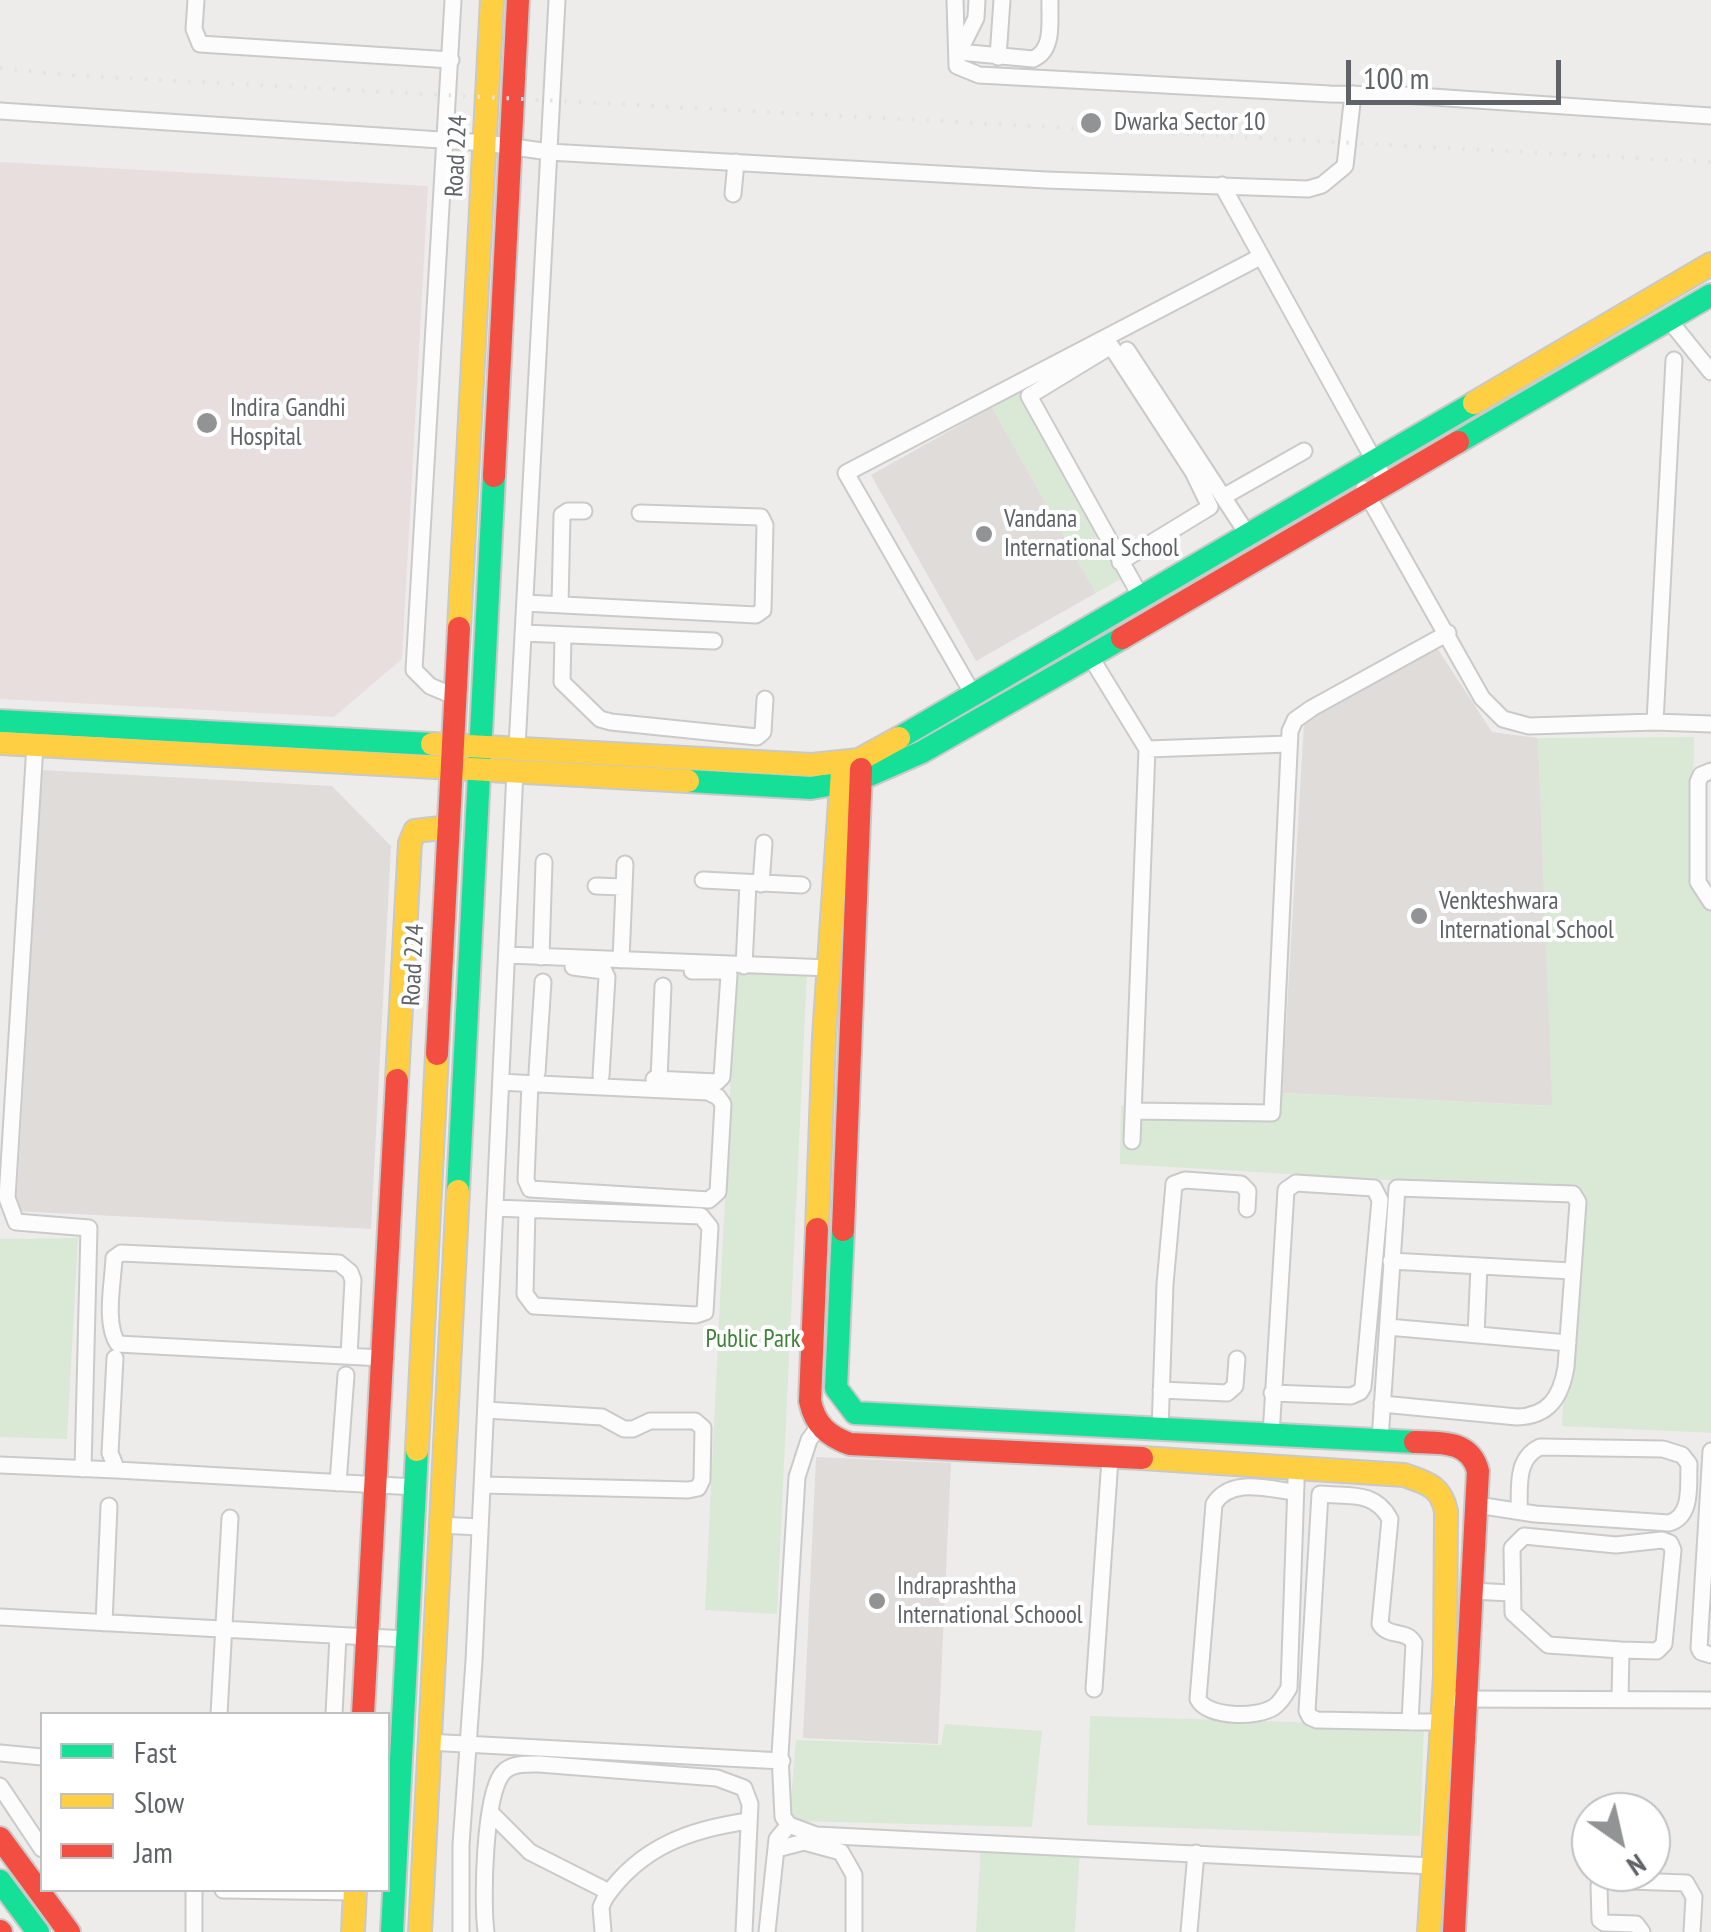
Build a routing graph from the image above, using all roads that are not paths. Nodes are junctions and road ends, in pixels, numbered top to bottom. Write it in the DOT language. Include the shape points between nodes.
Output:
graph roads {
  1 [pos="196,0"];
  2 [pos="453,0"];
  3 [pos="492,0"];
  4 [pos="518,0"];
  5 [pos="557,0"];
  6 [pos="955,0"];
  7 [pos="977,0"];
  8 [pos="1002,0"];
  9 [pos="1050,0"];
  10 [pos="959,52"];
  11 [pos="998,57"];
  12 [pos="451,60"];
  13 [pos="1354,94"];
  14 [pos="0,111"];
  15 [pos="1711,116"];
  16 [pos="444,142"];
  17 [pos="486,144"];
  18 [pos="510,147"];
  19 [pos="550,152"];
  20 [pos="736,162"];
  21 [pos="1222,185"];
  22 [pos="733,194"];
  23 [pos="1260,257"];
  24 [pos="1711,264"];
  25 [pos="1711,295"];
  26 [pos="1669,320"];
  27 [pos="1127,350"];
  28 [pos="1674,360"];
  29 [pos="1711,372"];
  30 [pos="1304,451"];
  31 [pos="1370,477"];
  32 [pos="1223,497"];
  33 [pos="584,511"];
  34 [pos="640,513"];
  35 [pos="1248,535"];
  36 [pos="1120,562"];
  37 [pos="1141,598"];
  38 [pos="525,603"];
  39 [pos="560,605"];
  40 [pos="1448,633"];
  41 [pos="523,634"];
  42 [pos="562,635"];
  43 [pos="1090,656"];
  44 [pos="700,660"];
  45 [pos="974,696"];
  46 [pos="456,697"];
  47 [pos="765,699"];
  48 [pos="0,721"];
  49 [pos="1655,722"];
  50 [pos="1711,724"];
  51 [pos="0,743"];
  52 [pos="1288,744"];
  53 [pos="35,745"];
  54 [pos="1147,749"];
  55 [pos="453,755"];
  56 [pos="481,757"];
  57 [pos="516,759"];
  58 [pos="1711,771"];
  59 [pos="852,773"];
  60 [pos="449,827"];
  61 [pos="764,843"];
  62 [pos="544,862"];
  63 [pos="625,864"];
  64 [pos="703,880"];
  65 [pos="754,883"];
  66 [pos="802,885"];
  67 [pos="596,886"];
  68 [pos="623,887"];
  69 [pos="1711,902"];
  70 [pos="507,955"];
  71 [pos="541,957"];
  72 [pos="621,960"];
  73 [pos="559,966"];
  74 [pos="744,966"];
  75 [pos="829,968"];
  76 [pos="692,971"];
  77 [pos="543,982"];
  78 [pos="663,986"];
  79 [pos="0,1001"];
  80 [pos="19,1002"];
  81 [pos="601,1076"];
  82 [pos="501,1077"];
  83 [pos="533,1078"];
  84 [pos="659,1079"];
  85 [pos="1135,1111"];
  86 [pos="1132,1141"];
  87 [pos="495,1208"];
  88 [pos="528,1210"];
  89 [pos="1246,1210"];
  90 [pos="1391,1261"];
  91 [pos="1479,1266"];
  92 [pos="1571,1271"];
  93 [pos="1388,1326"];
  94 [pos="1476,1335"];
  95 [pos="85,1343"];
  96 [pos="1568,1343"];
  97 [pos="115,1350"];
  98 [pos="349,1356"];
  99 [pos="382,1358"];
  100 [pos="1237,1360"];
  101 [pos="346,1375"];
  102 [pos="1160,1390"];
  103 [pos="1272,1393"];
  104 [pos="1382,1404"];
  105 [pos="486,1410"];
  106 [pos="820,1425"];
  107 [pos="1160,1430"];
  108 [pos="1271,1434"];
  109 [pos="1380,1440"];
  110 [pos="1711,1450"];
  111 [pos="1110,1458"];
  112 [pos="0,1465"];
  113 [pos="1296,1467"];
  114 [pos="84,1469"];
  115 [pos="1320,1469"];
  116 [pos="116,1470"];
  117 [pos="338,1483"];
  118 [pos="375,1484"];
  119 [pos="482,1485"];
  120 [pos="415,1487"];
  121 [pos="1296,1492"];
  122 [pos="1320,1494"];
  123 [pos="1477,1505"];
  124 [pos="109,1506"];
  125 [pos="1520,1511"];
  126 [pos="230,1518"];
  127 [pos="439,1526"];
  128 [pos="480,1526"];
  129 [pos="1472,1591"];
  130 [pos="1512,1593"];
  131 [pos="0,1617"];
  132 [pos="104,1623"];
  133 [pos="222,1628"];
  134 [pos="338,1636"];
  135 [pos="367,1638"];
  136 [pos="406,1639"];
  137 [pos="1621,1650"];
  138 [pos="1711,1655"];
  139 [pos="1094,1688"];
  140 [pos="1620,1698"];
  141 [pos="1711,1700"];
  142 [pos="1451,1707"];
  143 [pos="220,1712"];
  144 [pos="334,1712"];
  145 [pos="363,1712"];
  146 [pos="1410,1722"];
  147 [pos="427,1742"];
  148 [pos="468,1744"];
  149 [pos="0,1753"];
  150 [pos="40,1757"];
  151 [pos="782,1761"];
  152 [pos="466,1781"];
  153 [pos="497,1784"];
  154 [pos="0,1786"];
  155 [pos="491,1812"];
  156 [pos="19,1817"];
  157 [pos="749,1820"];
  158 [pos="789,1825"];
  159 [pos="0,1830"];
  160 [pos="0,1838"];
  161 [pos="40,1846"];
  162 [pos="777,1849"];
  163 [pos="1196,1853"];
  164 [pos="1432,1866"];
  165 [pos="0,1881"];
  166 [pos="194,1892"];
  167 [pos="355,1892"];
  168 [pos="609,1892"];
  169 [pos="38,1932"];
  170 [pos="69,1932"];
  171 [pos="194,1932"];
  172 [pos="353,1932"];
  173 [pos="392,1932"];
  174 [pos="420,1932"];
  175 [pos="462,1932"];
  176 [pos="486,1932"];
  177 [pos="603,1932"];
  178 [pos="744,1932"];
  179 [pos="767,1932"];
  180 [pos="854,1932"];
  181 [pos="1189,1932"];
  182 [pos="1429,1932"];
  183 [pos="1454,1932"];
  184 [pos="1642,1932"];
  185 [pos="1692,1932"];
  1 -- 12 [label="street" via="200,44"];
  2 -- 12 [label="street"];
  3 -- 17 [label="street, Road 224"];
  4 -- 18 [label="street"];
  5 -- 19 [label="street"];
  6 -- 10 [label="street"];
  7 -- 10 [label="street"];
  8 -- 11 [label="street"];
  9 -- 11 [label="street" via="1042,55"];
  10 -- 11 [label="street"];
  10 -- 13 [label="street" via="957,66 978,75"];
  12 -- 16 [label="street"];
  13 -- 15 [label="street"];
  13 -- 21 [label="street" via="1348,155 1337,174 1308,189"];
  14 -- 16 [label="street"];
  16 -- 17 [label="street"];
  16 -- 46 [label="street" via="414,670"];
  17 -- 18 [label="street"];
  17 -- 46 [label="street, Road 224"];
  18 -- 19 [label="street"];
  18 -- 56 [label="street"];
  19 -- 20 [label="street"];
  19 -- 38 [label="street"];
  20 -- 21 [label="street"];
  20 -- 22 [label="street"];
  21 -- 23 [label="street"];
  23 -- 31 [label="street"];
  23 -- 45 [label="street" via="846,474"];
  24 -- 31 [label="street"];
  25 -- 26 [label="street"];
  26 -- 29 [label="street"];
  26 -- 31 [label="street"];
  27 -- 32 [label="street"];
  28 -- 49 [label="street"];
  30 -- 32 [label="street"];
  31 -- 35 [label="street"];
  31 -- 40 [label="street"];
  31 -- 43 [label="street"];
  32 -- 35 [label="street"];
  33 -- 39 [label="street" via="562,515"];
  34 -- 39 [label="street" via="761,516 764,610 756,615"];
  35 -- 37 [label="street"];
  36 -- 36 [label="street" via="1028,396 1111,346 1210,507"];
  36 -- 37 [label="street"];
  37 -- 45 [label="street"];
  38 -- 39 [label="street"];
  38 -- 41 [label="street"];
  40 -- 49 [label="street" via="1482,698 1503,719 1546,726"];
  40 -- 52 [label="street" via="1312,708 1295,720"];
  41 -- 42 [label="street"];
  41 -- 57 [label="street"];
  42 -- 44 [label="street" via="707,641"];
  42 -- 47 [label="street" via="562,682 600,719 757,737"];
  43 -- 54 [label="street"];
  43 -- 59 [label="street" via="984,718"];
  45 -- 59 [label="street"];
  46 -- 55 [label="street, Road 224"];
  48 -- 55 [label="street"];
  49 -- 50 [label="street"];
  51 -- 53 [label="street"];
  52 -- 54 [label="street"];
  52 -- 85 [label="street" via="1274,1108 1269,1114"];
  53 -- 55 [label="street"];
  53 -- 80 [label="street"];
  54 -- 85 [label="street"];
  55 -- 56 [label="street"];
  55 -- 60 [label="street, Road 224"];
  56 -- 57 [label="street"];
  56 -- 127 [label="street"];
  57 -- 59 [label="street" via="812,765"];
  57 -- 70 [label="street"];
  58 -- 69 [label="street" via="1698,782 1698,882"];
  59 -- 75 [label="street"];
  59 -- 107 [label="street" via="836,1388 856,1413"];
  60 -- 99 [label="street" via="415,831 410,843"];
  60 -- 120 [label="street, Road 224"];
  61 -- 65 [label="street"];
  62 -- 71 [label="street"];
  63 -- 68 [label="street"];
  64 -- 65 [label="street"];
  65 -- 66 [label="street"];
  65 -- 74 [label="street"];
  67 -- 68 [label="street"];
  68 -- 72 [label="street"];
  70 -- 71 [label="street"];
  70 -- 82 [label="street"];
  71 -- 72 [label="street"];
  72 -- 74 [label="street"];
  73 -- 81 [label="street" via="608,977"];
  74 -- 75 [label="street"];
  75 -- 106 [label="street" via="810,1375 810,1401"];
  76 -- 84 [label="street" via="729,975 722,1077"];
  77 -- 83 [label="street"];
  78 -- 84 [label="street"];
  79 -- 80 [label="street"];
  80 -- 95 [label="street" via="6,1198 16,1222 89,1228"];
  81 -- 83 [label="street"];
  81 -- 84 [label="street"];
  82 -- 83 [label="street"];
  82 -- 87 [label="street"];
  83 -- 83 [label="street" via="530,1190 709,1200 718,1192 723,1104 714,1094"];
  85 -- 86 [label="street"];
  87 -- 88 [label="street"];
  87 -- 105 [label="street"];
  88 -- 88 [label="street" via="525,1294 534,1306 705,1312 710,1227 702,1216"];
  89 -- 102 [label="street" via="1242,1184 1174,1184"];
  90 -- 91 [label="street"];
  90 -- 92 [label="street" via="1400,1187 1569,1192 1578,1202"];
  90 -- 93 [label="street"];
  91 -- 92 [label="street"];
  91 -- 94 [label="street"];
  92 -- 96 [label="street"];
  93 -- 94 [label="street"];
  93 -- 104 [label="street"];
  94 -- 96 [label="street"];
  95 -- 97 [label="street"];
  95 -- 114 [label="street"];
  96 -- 104 [label="street" via="1564,1381 1539,1415"];
  97 -- 98 [label="street"];
  97 -- 98 [label="street" via="116,1254 333,1261 352,1280"];
  97 -- 116 [label="street" via="110,1453"];
  98 -- 99 [label="street"];
  99 -- 118 [label="street"];
  100 -- 102 [label="street" via="1235,1386 1228,1392"];
  101 -- 117 [label="street"];
  102 -- 107 [label="street"];
  103 -- 103 [label="street" via="1360,1392 1380,1200 1374,1188 1296,1182 1286,1190"];
  103 -- 108 [label="street"];
  104 -- 109 [label="street"];
  105 -- 119 [label="street"];
  105 -- 119 [label="street" via="602,1417 633,1429 650,1421 695,1422 703,1428 702,1480 688,1490"];
  106 -- 111 [label="street" via="850,1444"];
  106 -- 151 [label="street" via="797,1477"];
  107 -- 108 [label="street"];
  108 -- 109 [label="street"];
  109 -- 123 [label="street" via="1469,1451 1478,1463"];
  110 -- 138 [label="street" via="1699,1648"];
  111 -- 113 [label="street"];
  111 -- 139 [label="street"];
  112 -- 114 [label="street"];
  113 -- 115 [label="street"];
  113 -- 121 [label="street"];
  114 -- 116 [label="street"];
  115 -- 122 [label="street"];
  115 -- 142 [label="street" via="1426,1480 1443,1497"];
  116 -- 117 [label="street"];
  117 -- 118 [label="street"];
  118 -- 120 [label="street"];
  118 -- 135 [label="street"];
  119 -- 128 [label="street"];
  120 -- 136 [label="street, Road 224"];
  121 -- 121 [label="street" via="1236,1486 1214,1504 1198,1699 1215,1714 1266,1712 1290,1688"];
  122 -- 146 [label="street" via="1372,1498 1390,1519 1380,1624 1414,1643"];
  122 -- 146 [label="street" via="1307,1711 1317,1720"];
  123 -- 125 [label="street"];
  123 -- 129 [label="street"];
  124 -- 132 [label="street"];
  125 -- 125 [label="street" via="1668,1523 1687,1509 1690,1464 1663,1450 1540,1447 1520,1471"];
  126 -- 133 [label="street"];
  127 -- 128 [label="street"];
  127 -- 147 [label="street"];
  128 -- 148 [label="street"];
  129 -- 130 [label="street"];
  129 -- 142 [label="street"];
  130 -- 137 [label="street" via="1514,1612 1548,1645"];
  130 -- 137 [label="street" via="1512,1548 1524,1536 1670,1543 1664,1644 1657,1651"];
  131 -- 132 [label="street"];
  132 -- 133 [label="street"];
  133 -- 134 [label="street"];
  133 -- 143 [label="street"];
  134 -- 135 [label="street"];
  134 -- 144 [label="street"];
  135 -- 136 [label="street"];
  135 -- 145 [label="street"];
  136 -- 173 [label="street, Road 224"];
  137 -- 140 [label="street"];
  140 -- 141 [label="street"];
  140 -- 142 [label="street"];
  142 -- 146 [label="street"];
  142 -- 164 [label="street"];
  142 -- 183 [label="street"];
  147 -- 148 [label="street"];
  147 -- 174 [label="street"];
  148 -- 151 [label="street"];
  148 -- 152 [label="street"];
  149 -- 150 [label="street"];
  151 -- 158 [label="street" via="782,1818"];
  152 -- 153 [label="street"];
  152 -- 175 [label="street"];
  153 -- 155 [label="street"];
  153 -- 157 [label="street" via="504,1770 526,1764 717,1778 744,1788"];
  154 -- 156 [label="street"];
  155 -- 168 [label="street" via="530,1852"];
  155 -- 176 [label="street"];
  156 -- 159 [label="street"];
  156 -- 161 [label="street"];
  157 -- 168 [label="street" via="672,1840"];
  157 -- 178 [label="street"];
  158 -- 162 [label="street"];
  158 -- 163 [label="street" via="816,1835"];
  160 -- 170 [label="street"];
  162 -- 179 [label="street"];
  162 -- 180 [label="street" via="804,1842 841,1852 854,1875"];
  163 -- 164 [label="street"];
  163 -- 181 [label="street"];
  164 -- 182 [label="street"];
  165 -- 169 [label="street"];
  166 -- 171 [label="street"];
  167 -- 172 [label="street"];
  168 -- 177 [label="street" via="601,1907"];
  184 -- 185 [label="street" via="1636,1924 1600,1920 1602,1880 1686,1882 1694,1897"];
}
